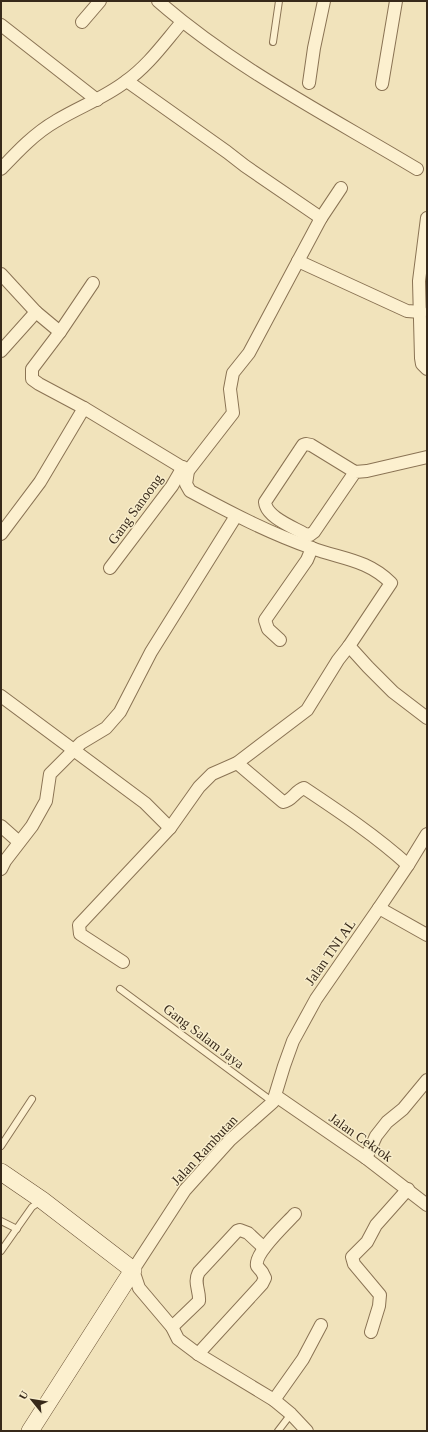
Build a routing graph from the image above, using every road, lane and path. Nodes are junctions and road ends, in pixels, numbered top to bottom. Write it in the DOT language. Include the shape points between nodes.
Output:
graph roads {
  1 [pos="100,1"];
  2 [pos="158,1"];
  3 [pos="279,1"];
  4 [pos="322,1"];
  5 [pos="396,1"];
  6 [pos="82,22"];
  7 [pos="182,22"];
  8 [pos="1,25"];
  9 [pos="273,42"];
  10 [pos="127,81"];
  11 [pos="309,83"];
  12 [pos="382,84"];
  13 [pos="97,100"];
  14 [pos="1,169"];
  15 [pos="417,169"];
  16 [pos="342,188"];
  17 [pos="321,218"];
  18 [pos="427,218"];
  19 [pos="298,261"];
  20 [pos="1,274"];
  21 [pos="93,283"];
  22 [pos="36,312"];
  23 [pos="421,312"];
  24 [pos="60,332"];
  25 [pos="1,351"];
  26 [pos="427,369"];
  27 [pos="84,408"];
  28 [pos="427,457"];
  29 [pos="185,469"];
  30 [pos="355,472"];
  31 [pos="236,516"];
  32 [pos="1,534"];
  33 [pos="312,548"];
  34 [pos="110,568"];
  35 [pos="280,640"];
  36 [pos="350,646"];
  37 [pos="1,696"];
  38 [pos="427,718"];
  39 [pos="74,750"];
  40 [pos="237,763"];
  41 [pos="1,826"];
  42 [pos="170,828"];
  43 [pos="427,834"];
  44 [pos="19,842"];
  45 [pos="408,865"];
  46 [pos="1,869"];
  47 [pos="379,908"];
  48 [pos="427,935"];
  49 [pos="123,962"];
  50 [pos="120,989"];
  51 [pos="427,1080"];
  52 [pos="32,1099"];
  53 [pos="274,1099"];
  54 [pos="1,1146"];
  55 [pos="366,1158"];
  56 [pos="1,1172"];
  57 [pos="408,1189"];
  58 [pos="42,1200"];
  59 [pos="427,1205"];
  60 [pos="295,1214"];
  61 [pos="1,1221"];
  62 [pos="17,1229"];
  63 [pos="264,1248"];
  64 [pos="1,1251"];
  65 [pos="133,1270"];
  66 [pos="321,1325"];
  67 [pos="172,1327"];
  68 [pos="371,1332"];
  69 [pos="198,1354"];
  70 [pos="274,1400"];
  71 [pos="291,1414"];
  72 [pos="30,1431"];
  73 [pos="278,1431"];
  74 [pos="307,1431"];
  1 -- 6 [label="street"];
  2 -- 7 [label="street"];
  3 -- 9 [label="lane"];
  4 -- 11 [label="street"];
  5 -- 12 [label="street"];
  7 -- 10 [label="street" via="150,60"];
  7 -- 15 [label="street" via="294,97"];
  8 -- 13 [label="street"];
  10 -- 13 [label="street"];
  10 -- 17 [label="street"];
  13 -- 14 [label="street" via="57,120 40,132"];
  16 -- 17 [label="street, Gang Sanoong"];
  17 -- 19 [label="street, Gang Sanoong"];
  18 -- 23 [label="street" via="419,281"];
  19 -- 23 [label="street" via="407,312"];
  19 -- 29 [label="street, Gang Sanoong" via="249,353 233,374 230,389 232,412"];
  20 -- 22 [label="street"];
  21 -- 24 [label="street"];
  22 -- 24 [label="street"];
  22 -- 25 [label="street"];
  23 -- 26 [label="street" via="422,364"];
  24 -- 27 [label="street" via="32,369 32,378"];
  27 -- 29 [label="street"];
  27 -- 32 [label="street" via="40,482"];
  28 -- 30 [label="street"];
  29 -- 31 [label="street" via="186,484 190,491"];
  29 -- 34 [label="street, Gang Sanoong"];
  30 -- 30 [label="street" via="311,445 302,445 265,502 266,507 272,515 310,535"];
  31 -- 33 [label="street"];
  31 -- 39 [label="street" via="151,652 120,712 106,728"];
  33 -- 35 [label="street" via="307,560 265,620 268,629"];
  33 -- 36 [label="street" via="352,558 382,574 391,583"];
  36 -- 38 [label="street" via="393,692"];
  36 -- 40 [label="street" via="338,660 307,710"];
  37 -- 39 [label="street"];
  39 -- 42 [label="street" via="145,804"];
  39 -- 44 [label="street" via="50,774 46,801 32,826"];
  40 -- 42 [label="street" via="212,774 199,787"];
  40 -- 45 [label="street" via="282,802 289,800 298,790 304,788 363,828"];
  41 -- 44 [label="street"];
  42 -- 49 [label="street" via="79,925 80,934"];
  43 -- 45 [label="street, Jalan TNI AL"];
  44 -- 46 [label="street"];
  45 -- 47 [label="street, Jalan TNI AL"];
  47 -- 48 [label="street"];
  47 -- 53 [label="street, Jalan TNI AL" via="316,999 294,1041"];
  50 -- 53 [label="lane, Gang Salam Jaya"];
  51 -- 55 [label="street" via="376,1136"];
  52 -- 54 [label="lane"];
  53 -- 55 [label="street, Jalan Cekrok"];
  53 -- 65 [label="street, Jalan Rambutan" via="230,1140 185,1190"];
  55 -- 57 [label="street, Jalan Cekrok"];
  56 -- 58 [label="main road"];
  57 -- 59 [label="street, Jalan Cekrok"];
  57 -- 68 [label="street" via="376,1225 367,1242 352,1257 354,1264 380,1295"];
  58 -- 62 [label="lane" via="32,1207"];
  58 -- 65 [label="main road"];
  60 -- 63 [label="street"];
  61 -- 62 [label="lane"];
  62 -- 64 [label="lane"];
  63 -- 67 [label="street" via="248,1233 237,1231 199,1272 196,1281 198,1301"];
  63 -- 69 [label="street" via="256,1263 265,1278 262,1284"];
  65 -- 67 [label="street" via="139,1288"];
  65 -- 72 [label="main road"];
  66 -- 70 [label="street" via="303,1359"];
  67 -- 69 [label="street" via="178,1339"];
  69 -- 70 [label="street"];
  70 -- 71 [label="street"];
  71 -- 73 [label="lane"];
  71 -- 74 [label="street"];
}
